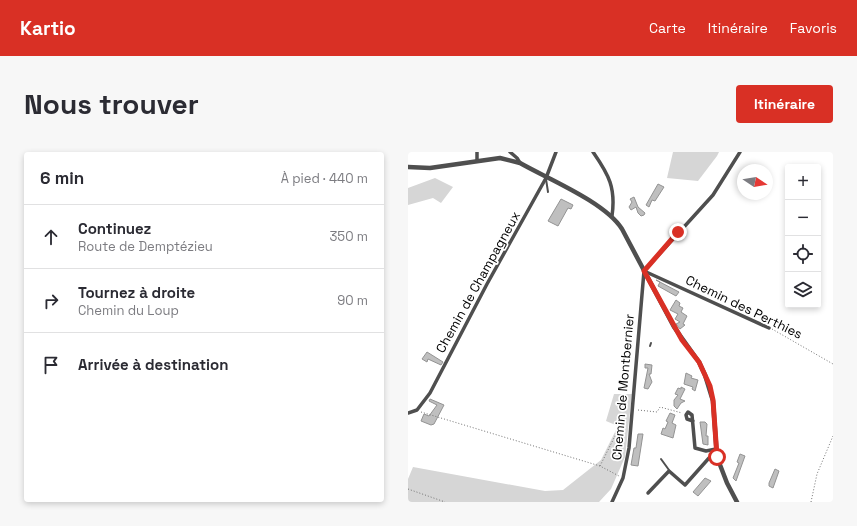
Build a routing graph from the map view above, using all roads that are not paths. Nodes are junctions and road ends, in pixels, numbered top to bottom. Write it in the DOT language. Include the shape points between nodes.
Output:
graph roads {
  1 [pos="476,152"];
  2 [pos="510,152"];
  3 [pos="556,152"];
  4 [pos="593,152"];
  5 [pos="740,152"];
  6 [pos="477,161"];
  7 [pos="520,163"];
  8 [pos="408,167"];
  9 [pos="546,178"];
  10 [pos="548,192"];
  11 [pos="612,216"];
  12 [pos="644,271"];
  13 [pos="769,328"];
  14 [pos="408,413"];
  15 [pos="686,415"];
  16 [pos="716,449"];
  17 [pos="706,451"];
  18 [pos="717,457"];
  19 [pos="709,458"];
  20 [pos="661,459"];
  21 [pos="670,471"];
  22 [pos="648,493"];
  23 [pos="612,502"];
  24 [pos="737,502"];
  1 -- 6 [label="street"];
  2 -- 7 [label="street"];
  3 -- 9 [label="street, Chemin de Champagneux"];
  4 -- 11 [label="street" via="610,180 614,199"];
  5 -- 12 [label="street" via="713,194"];
  6 -- 7 [label="street" via="500,158"];
  6 -- 8 [label="street" via="430,168"];
  7 -- 9 [label="street"];
  9 -- 10 [label="lane"];
  9 -- 11 [label="street"];
  9 -- 14 [label="street, Chemin de Champagneux" via="430,393 417,410"];
  11 -- 12 [label="street" via="622,229"];
  12 -- 13 [label="street, Chemin des Perthies"];
  12 -- 16 [label="street" via="682,340 699,362 705,375 713,400"];
  12 -- 23 [label="street, Chemin de Montbernier" via="631,426 623,478"];
  15 -- 17 [label="street" via="688,412 692,415 695,448"];
  16 -- 17 [label="street"];
  16 -- 18 [label="street"];
  17 -- 19 [label="street"];
  18 -- 19 [label="street"];
  18 -- 24 [label="street"];
  19 -- 21 [label="street" via="685,486"];
  20 -- 21 [label="lane"];
  21 -- 22 [label="street"];
}
